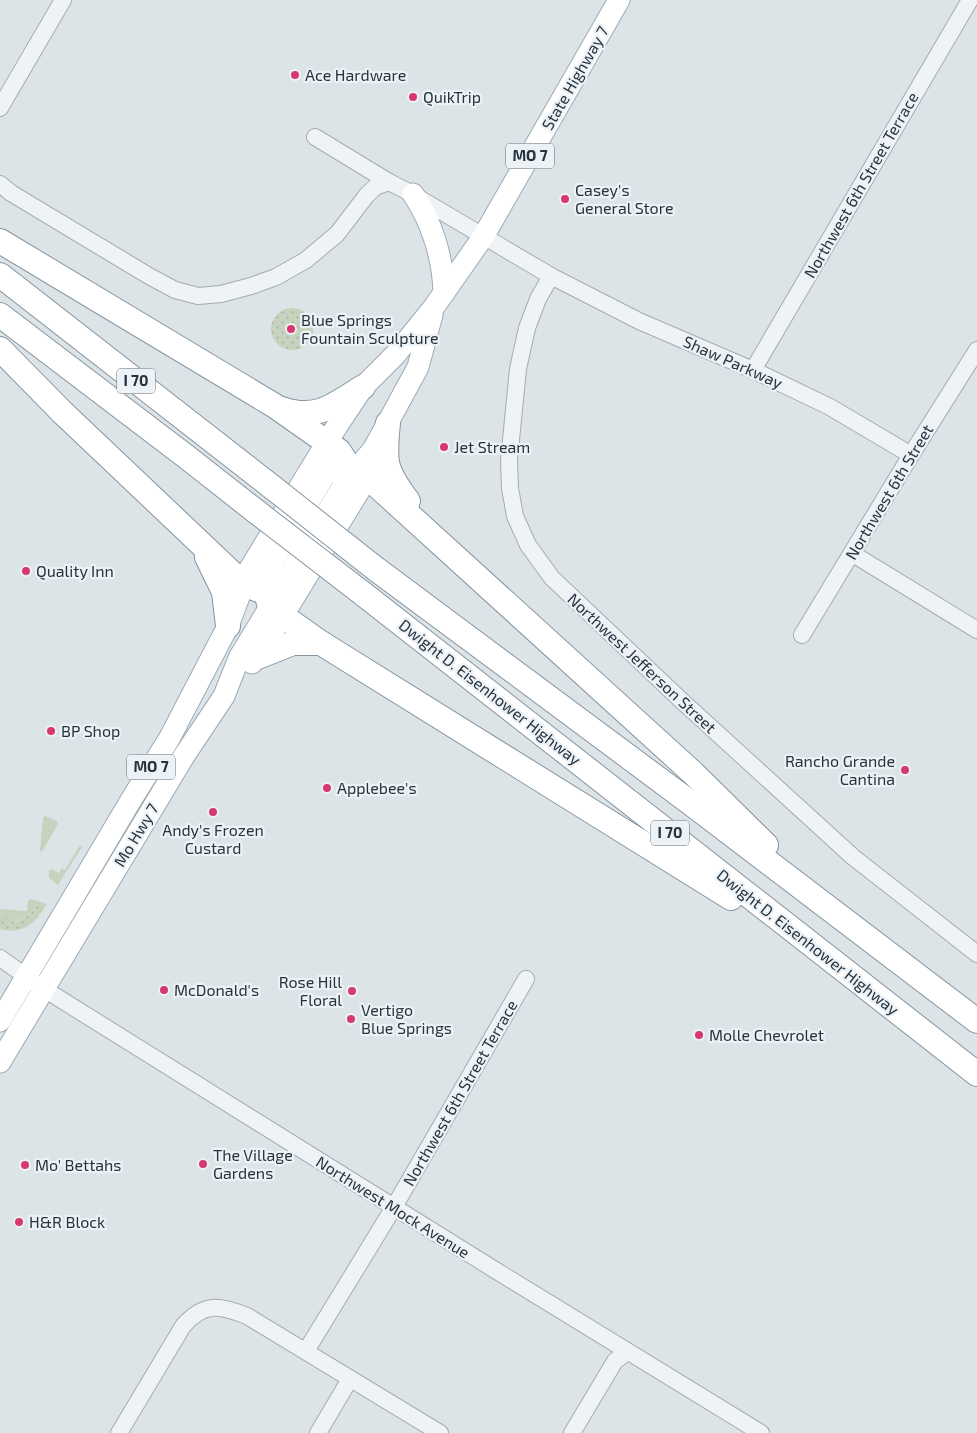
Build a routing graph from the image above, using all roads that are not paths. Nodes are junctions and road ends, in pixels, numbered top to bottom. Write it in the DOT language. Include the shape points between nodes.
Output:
graph roads {
  1 [pos="63,0"];
  2 [pos="619,0"];
  3 [pos="970,0"];
  4 [pos="0,108"];
  5 [pos="315,137"];
  6 [pos="389,182"];
  7 [pos="0,184"];
  8 [pos="413,194"];
  9 [pos="483,237"];
  10 [pos="0,241"];
  11 [pos="0,274"];
  12 [pos="551,276"];
  13 [pos="439,300"];
  14 [pos="0,315"];
  15 [pos="0,349"];
  16 [pos="977,350"];
  17 [pos="396,354"];
  18 [pos="753,370"];
  19 [pos="363,387"];
  20 [pos="275,406"];
  21 [pos="388,423"];
  22 [pos="911,455"];
  23 [pos="344,466"];
  24 [pos="411,516"];
  25 [pos="199,542"];
  26 [pos="852,554"];
  27 [pos="270,568"];
  28 [pos="267,597"];
  29 [pos="228,626"];
  30 [pos="977,630"];
  31 [pos="802,635"];
  32 [pos="321,643"];
  33 [pos="255,658"];
  34 [pos="224,696"];
  35 [pos="837,915"];
  36 [pos="814,948"];
  37 [pos="977,954"];
  38 [pos="0,958"];
  39 [pos="526,979"];
  40 [pos="35,984"];
  41 [pos="0,1021"];
  42 [pos="977,1021"];
  43 [pos="0,1062"];
  44 [pos="977,1074"];
  45 [pos="394,1207"];
  46 [pos="306,1351"];
  47 [pos="627,1352"];
  48 [pos="350,1379"];
  49 [pos="119,1433"];
  50 [pos="318,1433"];
  51 [pos="440,1433"];
  52 [pos="572,1433"];
  53 [pos="761,1433"];
  1 -- 4 [label="street"];
  2 -- 9 [label="main road, State Highway 7 / MO 7"];
  3 -- 18 [label="street, Northwest 6th Street Terrace"];
  5 -- 6 [label="street, Shaw Parkway"];
  6 -- 7 [label="street" via="375,187 337,234 306,260 276,277 251,286 198,296 175,290 149,276"];
  6 -- 8 [label="street, Shaw Parkway"];
  8 -- 9 [label="street, Shaw Parkway"];
  8 -- 13 [label="main road" via="428,221 442,269"];
  9 -- 12 [label="street, Shaw Parkway"];
  9 -- 13 [label="main road, State Highway 7 / MO 7"];
  10 -- 20 [label="highway"];
  11 -- 35 [label="highway, Dwight D. Eisenhower Highway / I 70, bridge" via="376,569"];
  12 -- 18 [label="street, Shaw Parkway" via="639,321"];
  12 -- 37 [label="street, Northwest Jefferson Street" via="527,328 518,369 509,460 515,516 528,545 558,584 853,857"];
  13 -- 17 [label="main road, MO 7"];
  13 -- 21 [label="main road, MO 7" via="418,367"];
  14 -- 36 [label="highway, Dwight D. Eisenhower Highway / I 70, bridge" via="572,755"];
  15 -- 25 [label="highway"];
  16 -- 22 [label="street, Northwest 6th Street"];
  17 -- 19 [label="main road, MO 7"];
  17 -- 23 [label="main road, MO 7"];
  18 -- 22 [label="street, Shaw Parkway" via="830,407"];
  19 -- 20 [label="highway" via="331,407 311,413 296,413"];
  19 -- 23 [label="main road, MO 7"];
  20 -- 23 [label="highway"];
  21 -- 23 [label="main road, MO 7" via="373,450"];
  21 -- 24 [label="highway" via="385,454 390,475 412,507"];
  22 -- 26 [label="street, Northwest 6th Street"];
  23 -- 24 [label="highway"];
  23 -- 27 [label="main road, MO 7"];
  23 -- 28 [label="main road, MO 7" via="362,486"];
  23 -- 28 [label="main road, MO 7" via="249,570"];
  24 -- 35 [label="highway" via="693,773"];
  25 -- 28 [label="highway"];
  25 -- 29 [label="highway" via="224,592"];
  26 -- 30 [label="street"];
  26 -- 31 [label="street, Northwest 6th Street"];
  27 -- 28 [label="highway"];
  28 -- 29 [label="main road, MO 7"];
  28 -- 32 [label="highway"];
  28 -- 33 [label="main road, MO 7"];
  28 -- 34 [label="main road, Mo Hwy 7 / MO 7"];
  29 -- 40 [label="main road, Mo Hwy 7 / MO 7" via="169,739 131,800"];
  32 -- 33 [label="highway" via="293,642"];
  32 -- 36 [label="highway"];
  33 -- 34 [label="main road, MO 7"];
  34 -- 40 [label="main road, Mo Hwy 7 / MO 7"];
  35 -- 42 [label="highway, Dwight D. Eisenhower Highway / I 70"];
  36 -- 44 [label="highway, Dwight D. Eisenhower Highway / I 70"];
  38 -- 40 [label="street, Northwest Mock Avenue"];
  39 -- 45 [label="street, Northwest 6th Street Terrace"];
  40 -- 41 [label="main road, Mo Hwy 7 / MO 7"];
  40 -- 43 [label="main road, Mo Hwy 7 / MO 7"];
  40 -- 45 [label="street, Northwest Mock Avenue"];
  45 -- 46 [label="street"];
  45 -- 47 [label="street, Northwest Mock Avenue"];
  46 -- 48 [label="street"];
  46 -- 49 [label="street" via="247,1316 226,1308 207,1309 192,1315 182,1326"];
  47 -- 52 [label="street" via="615,1361"];
  47 -- 53 [label="street, Northwest Mock Avenue"];
  48 -- 50 [label="street"];
  48 -- 51 [label="street"];
}
